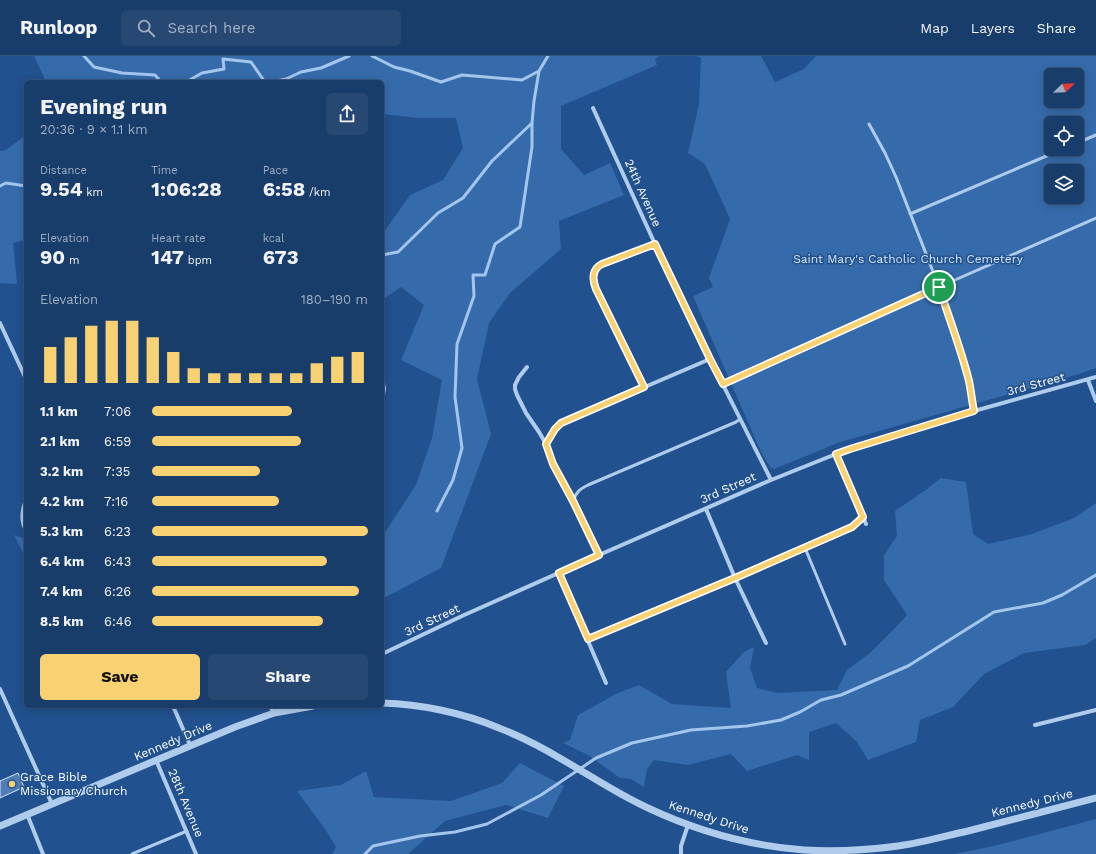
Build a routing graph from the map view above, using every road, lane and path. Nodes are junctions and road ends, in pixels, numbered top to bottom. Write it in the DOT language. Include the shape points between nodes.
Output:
graph roads {
  1 [pos="593,108"];
  2 [pos="870,124"];
  3 [pos="1096,135"];
  4 [pos="1084,140"];
  5 [pos="1047,156"];
  6 [pos="910,214"];
  7 [pos="1096,218"];
  8 [pos="655,244"];
  9 [pos="602,264"];
  10 [pos="939,287"];
  11 [pos="0,323"];
  12 [pos="710,359"];
  13 [pos="527,367"];
  14 [pos="24,375"];
  15 [pos="1096,377"];
  16 [pos="1088,380"];
  17 [pos="723,384"];
  18 [pos="644,387"];
  19 [pos="1096,401"];
  20 [pos="974,411"];
  21 [pos="740,419"];
  22 [pos="546,444"];
  23 [pos="836,454"];
  24 [pos="771,480"];
  25 [pos="573,501"];
  26 [pos="24,505"];
  27 [pos="706,509"];
  28 [pos="863,517"];
  29 [pos="866,524"];
  30 [pos="24,526"];
  31 [pos="805,548"];
  32 [pos="599,555"];
  33 [pos="559,573"];
  34 [pos="735,578"];
  35 [pos="588,639"];
  36 [pos="766,643"];
  37 [pos="845,644"];
  38 [pos="384,653"];
  39 [pos="606,683"];
  40 [pos="0,689"];
  41 [pos="384,703"];
  42 [pos="174,708"];
  43 [pos="271,708"];
  44 [pos="302,708"];
  45 [pos="1096,710"];
  46 [pos="274,713"];
  47 [pos="1035,725"];
  48 [pos="190,745"];
  49 [pos="156,760"];
  50 [pos="1096,798"];
  51 [pos="52,804"];
  52 [pos="27,814"];
  53 [pos="688,825"];
  54 [pos="0,826"];
  55 [pos="187,831"];
  56 [pos="43,854"];
  57 [pos="132,854"];
  58 [pos="196,854"];
  59 [pos="681,854"];
  1 -- 8 [label="street, 24th Avenue"];
  2 -- 6 [label="lane"];
  3 -- 4 [label="lane"];
  5 -- 6 [label="lane"];
  6 -- 10 [label="lane"];
  7 -- 10 [label="lane"];
  8 -- 9 [label="street"];
  8 -- 12 [label="street, 24th Avenue"];
  9 -- 18 [label="lane" via="594,272 594,283"];
  10 -- 17 [label="lane"];
  10 -- 20 [label="lane" via="966,368"];
  11 -- 14 [label="street"];
  12 -- 17 [label="street, 24th Avenue"];
  12 -- 18 [label="street"];
  13 -- 22 [label="street" via="519,377 515,389 526,413"];
  15 -- 16 [label="street, 3rd Street"];
  16 -- 19 [label="street"];
  16 -- 20 [label="street, 3rd Street"];
  17 -- 21 [label="street, 24th Avenue"];
  18 -- 22 [label="street" via="561,423"];
  20 -- 23 [label="street, 3rd Street"];
  21 -- 24 [label="street, 24th Avenue"];
  21 -- 25 [label="lane" via="588,485 580,489"];
  22 -- 25 [label="street" via="553,464"];
  23 -- 24 [label="street, 3rd Street"];
  23 -- 28 [label="street"];
  24 -- 27 [label="street, 3rd Street"];
  25 -- 32 [label="street"];
  26 -- 30 [label="street"];
  27 -- 32 [label="street, 3rd Street"];
  27 -- 34 [label="street"];
  28 -- 29 [label="street"];
  28 -- 31 [label="lane" via="852,527"];
  31 -- 34 [label="lane"];
  31 -- 37 [label="lane"];
  32 -- 33 [label="street, 3rd Street"];
  33 -- 35 [label="street"];
  33 -- 38 [label="street, 3rd Street"];
  34 -- 35 [label="lane"];
  34 -- 36 [label="street"];
  35 -- 39 [label="street"];
  40 -- 51 [label="street"];
  41 -- 53 [label="street, Kennedy Drive" via="433,708 499,727 544,749 648,808"];
  42 -- 48 [label="street"];
  43 -- 46 [label="street"];
  44 -- 46 [label="street, Kennedy Drive"];
  45 -- 47 [label="street"];
  46 -- 48 [label="street, Kennedy Drive"];
  48 -- 49 [label="street, Kennedy Drive"];
  49 -- 51 [label="street, Kennedy Drive"];
  49 -- 55 [label="street, 28th Avenue"];
  50 -- 53 [label="street, Kennedy Drive" via="930,840 901,846 853,850 804,850 767,845"];
  51 -- 52 [label="street, Kennedy Drive"];
  52 -- 54 [label="street, Kennedy Drive"];
  52 -- 56 [label="street"];
  53 -- 59 [label="street"];
  55 -- 57 [label="lane"];
  55 -- 58 [label="street, 28th Avenue"];
}
